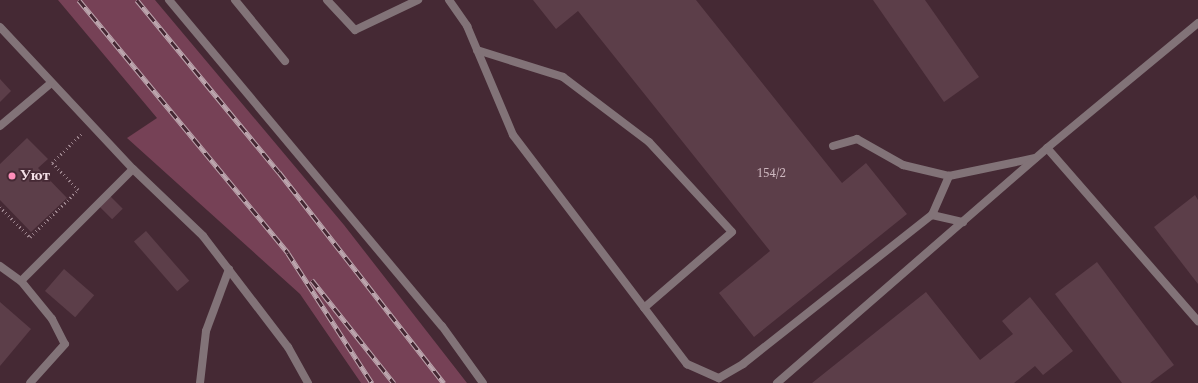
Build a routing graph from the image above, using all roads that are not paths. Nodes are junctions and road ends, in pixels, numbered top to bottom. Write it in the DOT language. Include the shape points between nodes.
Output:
graph roads {
  1 [pos="170,0"];
  2 [pos="235,0"];
  3 [pos="327,0"];
  4 [pos="418,0"];
  5 [pos="449,0"];
  6 [pos="1198,24"];
  7 [pos="0,27"];
  8 [pos="477,50"];
  9 [pos="285,61"];
  10 [pos="51,83"];
  11 [pos="0,126"];
  12 [pos="833,146"];
  13 [pos="1047,148"];
  14 [pos="1036,158"];
  15 [pos="133,169"];
  16 [pos="949,176"];
  17 [pos="932,215"];
  18 [pos="963,222"];
  19 [pos="0,266"];
  20 [pos="229,270"];
  21 [pos="21,281"];
  22 [pos="644,308"];
  23 [pos="1198,321"];
  24 [pos="30,383"];
  25 [pos="200,383"];
  26 [pos="308,383"];
  27 [pos="482,383"];
  28 [pos="777,383"];
  1 -- 27 [label="street" via="442,326"];
  2 -- 9 [label="street"];
  3 -- 4 [label="street" via="355,30"];
  5 -- 8 [label="street" via="467,26"];
  6 -- 13 [label="street"];
  7 -- 10 [label="street"];
  8 -- 22 [label="street" via="513,135"];
  8 -- 22 [label="street" via="563,77 649,142 732,232"];
  10 -- 11 [label="street"];
  10 -- 15 [label="street"];
  12 -- 16 [label="street" via="857,139 903,165"];
  13 -- 14 [label="street"];
  13 -- 23 [label="street"];
  14 -- 16 [label="street"];
  14 -- 18 [label="street"];
  15 -- 20 [label="street" via="203,236"];
  15 -- 21 [label="street"];
  16 -- 17 [label="street"];
  17 -- 18 [label="street"];
  17 -- 22 [label="street" via="743,364 719,378 687,364"];
  18 -- 28 [label="street"];
  19 -- 21 [label="street"];
  20 -- 25 [label="street" via="206,331"];
  20 -- 26 [label="street" via="288,347"];
  21 -- 24 [label="street" via="52,319 65,344"];
}
